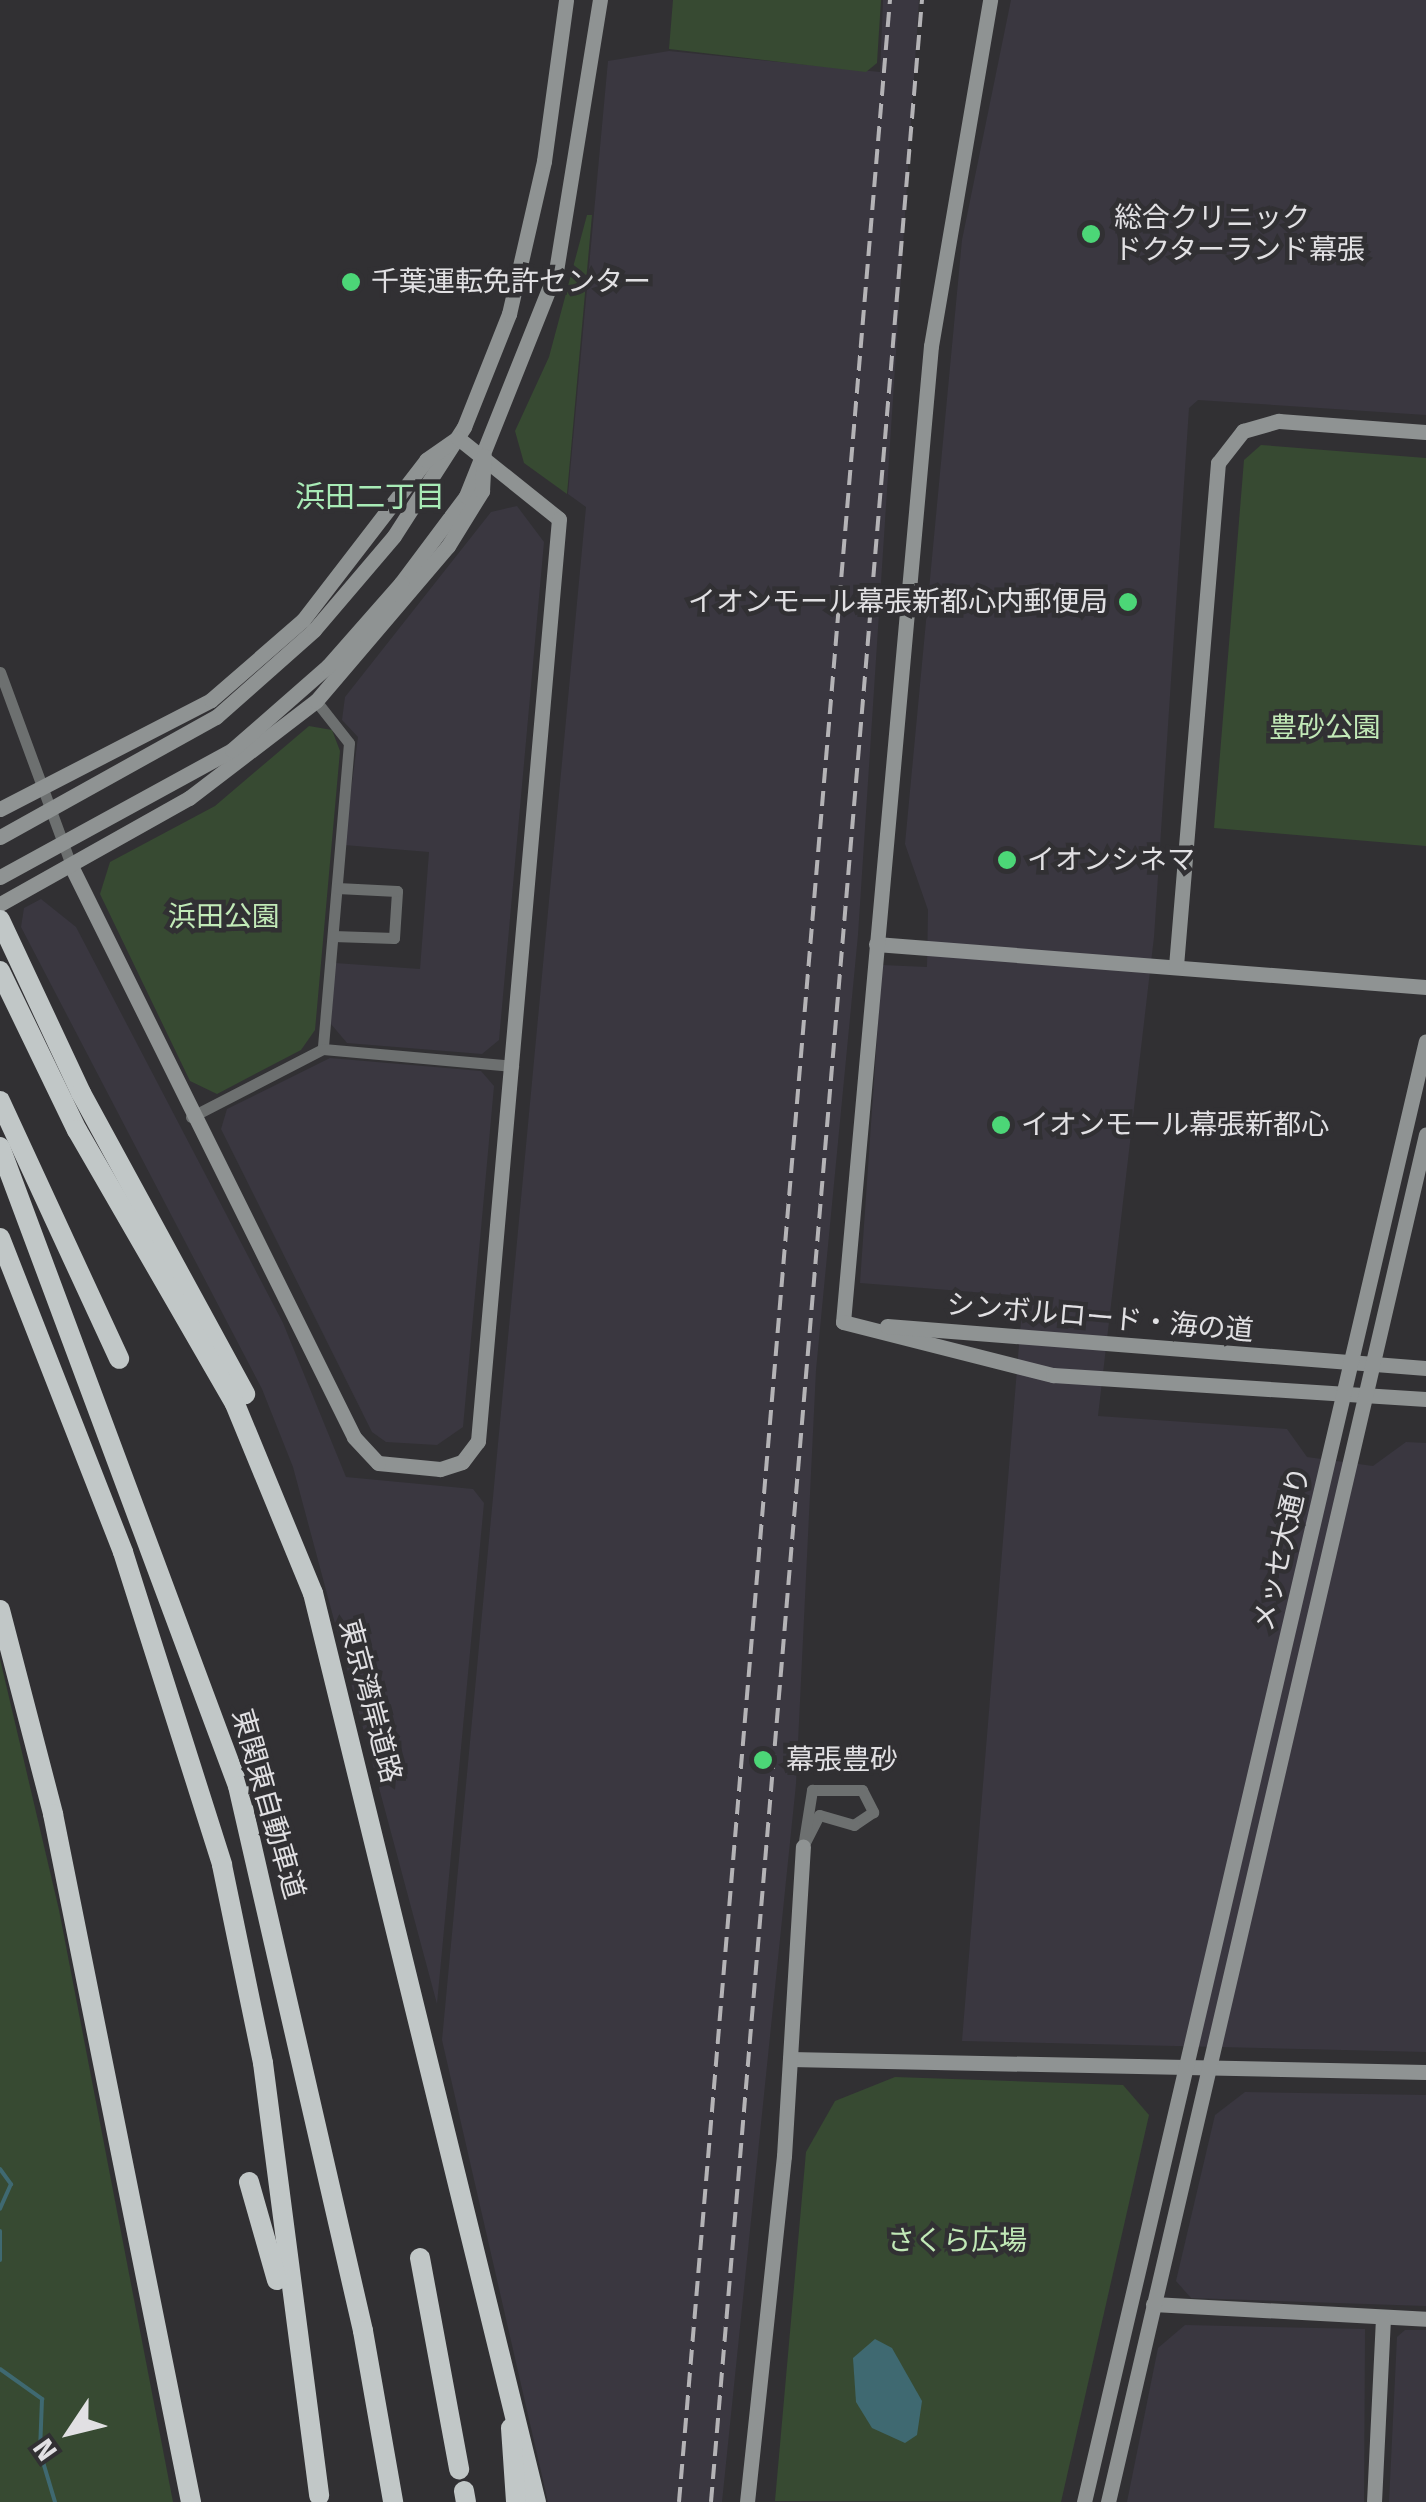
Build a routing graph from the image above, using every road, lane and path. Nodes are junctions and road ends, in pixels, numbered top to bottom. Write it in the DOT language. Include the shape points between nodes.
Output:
graph roads {
  1 [pos="566,0"];
  2 [pos="600,0"];
  3 [pos="990,0"];
  4 [pos="1426,432"];
  5 [pos="458,438"];
  6 [pos="484,456"];
  7 [pos="0,672"];
  8 [pos="316,701"];
  9 [pos="40,790"];
  10 [pos="0,808"];
  11 [pos="0,837"];
  12 [pos="72,868"];
  13 [pos="0,877"];
  14 [pos="337,888"];
  15 [pos="0,904"];
  16 [pos="0,920"];
  17 [pos="333,936"];
  18 [pos="876,944"];
  19 [pos="1176,966"];
  20 [pos="0,971"];
  21 [pos="1426,987"];
  22 [pos="1426,1041"];
  23 [pos="323,1049"];
  24 [pos="513,1066"];
  25 [pos="0,1100"];
  26 [pos="191,1117"];
  27 [pos="1426,1134"];
  28 [pos="0,1148"];
  29 [pos="0,1238"];
  30 [pos="843,1322"];
  31 [pos="119,1360"];
  32 [pos="1354,1362"];
  33 [pos="1371,1364"];
  34 [pos="1426,1368"];
  35 [pos="1354,1394"];
  36 [pos="1426,1399"];
  37 [pos="313,1593"];
  38 [pos="0,1610"];
  39 [pos="803,1847"];
  40 [pos="790,2058"];
  41 [pos="1186,2069"];
  42 [pos="1208,2069"];
  43 [pos="1426,2072"];
  44 [pos="249,2182"];
  45 [pos="420,2258"];
  46 [pos="1153,2304"];
  47 [pos="1383,2318"];
  48 [pos="1426,2319"];
  49 [pos="292,2335"];
  50 [pos="512,2396"];
  51 [pos="463,2487"];
  52 [pos="320,2495"];
  53 [pos="190,2502"];
  54 [pos="392,2502"];
  55 [pos="516,2502"];
  56 [pos="536,2502"];
  57 [pos="748,2502"];
  58 [pos="1084,2502"];
  59 [pos="1108,2502"];
  60 [pos="1374,2502"];
  1 -- 5 [label="street" via="531,226 509,314"];
  2 -- 6 [label="street" via="556,271"];
  3 -- 18 [label="street" via="931,346"];
  4 -- 19 [label="street" via="1279,422 1243,432 1218,463"];
  5 -- 6 [label="street"];
  5 -- 9 [label="street" via="426,460 334,586 240,675 147,740"];
  5 -- 11 [label="street, bridge" via="394,536 314,630 216,717"];
  6 -- 8 [label="street" via="482,491 448,546"];
  6 -- 13 [label="street, bridge" via="401,583 328,666 232,750"];
  6 -- 24 [label="street" via="546,502 560,540"];
  7 -- 9 [label="street"];
  8 -- 12 [label="street" via="189,798"];
  8 -- 14 [label="street" via="350,743"];
  9 -- 10 [label="street"];
  9 -- 12 [label="street"];
  12 -- 15 [label="street"];
  12 -- 26 [label="street"];
  14 -- 17 [label="street"];
  14 -- 17 [label="street" via="398,891 394,938"];
  16 -- 37 [label="highway" via="81,1092 249,1403"];
  17 -- 23 [label="street"];
  18 -- 19 [label="street"];
  18 -- 30 [label="street"];
  19 -- 21 [label="street"];
  20 -- 37 [label="highway, 東京湾岸道路" via="235,1404"];
  22 -- 32 [label="street, メッセ大通り"];
  23 -- 24 [label="street"];
  23 -- 26 [label="street"];
  24 -- 26 [label="street" via="478,1441 462,1462 440,1469 366,1454"];
  25 -- 31 [label="highway"];
  27 -- 33 [label="street, メッセ大通り"];
  28 -- 54 [label="highway, 東関東自動車道" via="238,1786 360,2312"];
  29 -- 49 [label="highway" via="129,1570 222,1865 263,2064"];
  30 -- 32 [label="street, シンボルロード・海の道"];
  30 -- 35 [label="street, シンボルロード・海の道" via="1053,1375"];
  32 -- 33 [label="street, シンボルロード・海の道"];
  32 -- 35 [label="street, メッセ大通り"];
  33 -- 34 [label="street"];
  33 -- 35 [label="street, メッセ大通り"];
  35 -- 36 [label="street, シンボルロード・海の道"];
  35 -- 41 [label="street, メッセ大通り"];
  35 -- 42 [label="street, メッセ大通り"];
  37 -- 50 [label="highway, 東京湾岸道路"];
  38 -- 53 [label="highway" via="52,1814"];
  39 -- 39 [label="street" via="812,1790 862,1790 871,1799 873,1812 860,1824 819,1814"];
  39 -- 40 [label="street"];
  40 -- 41 [label="street"];
  40 -- 57 [label="street"];
  41 -- 42 [label="street"];
  41 -- 58 [label="street, メッセ大通り"];
  42 -- 43 [label="street"];
  42 -- 46 [label="street, メッセ大通り"];
  44 -- 49 [label="highway"];
  45 -- 51 [label="highway"];
  46 -- 47 [label="street"];
  46 -- 59 [label="street, メッセ大通り"];
  47 -- 48 [label="street"];
  47 -- 60 [label="street"];
  49 -- 52 [label="highway"];
  50 -- 55 [label="highway"];
  50 -- 56 [label="highway, 東京湾岸道路"];
}
